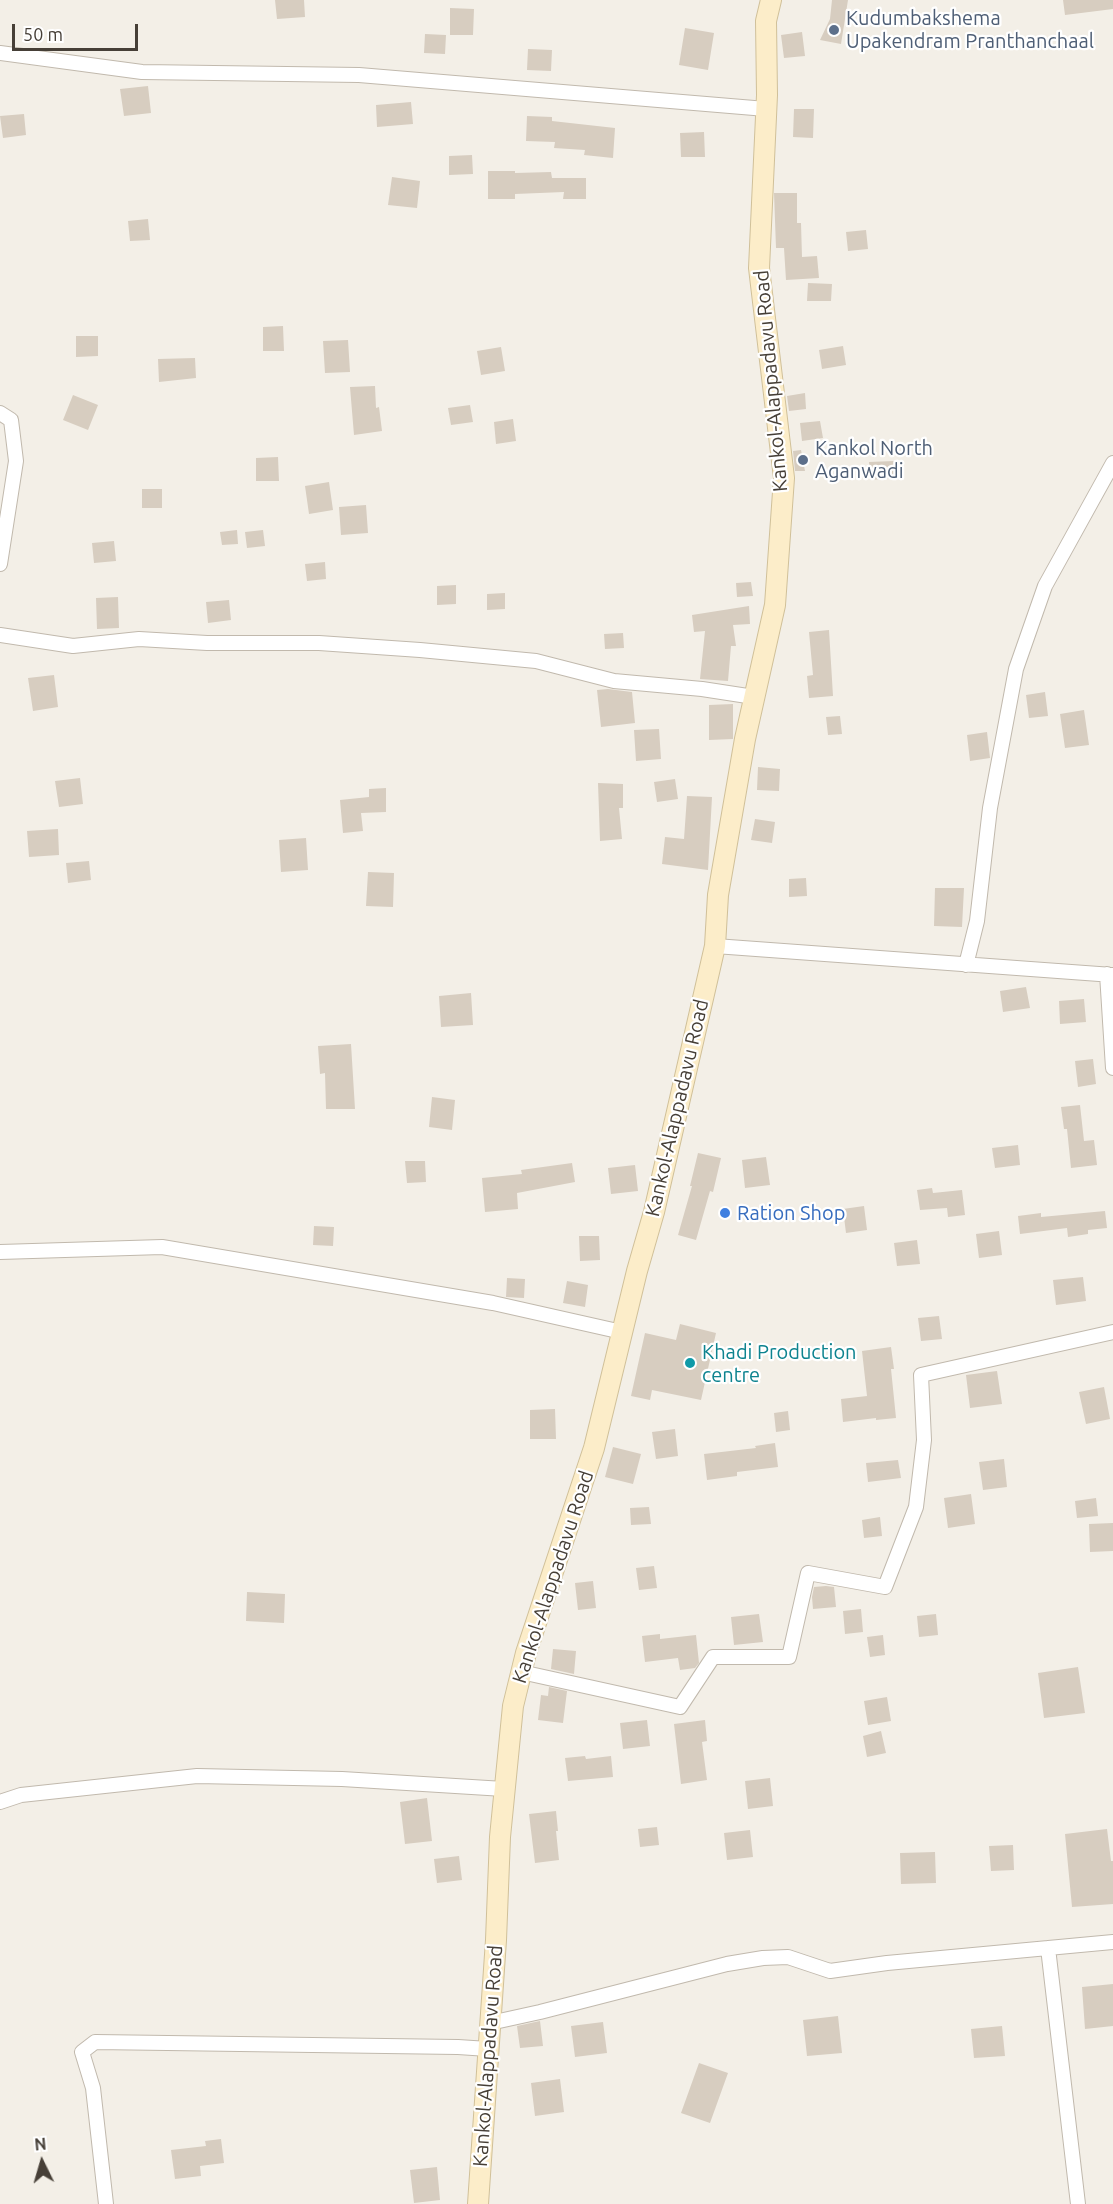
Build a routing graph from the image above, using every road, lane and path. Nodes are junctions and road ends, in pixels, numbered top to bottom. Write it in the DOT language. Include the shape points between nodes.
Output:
graph roads {
  1 [pos="771,0"];
  2 [pos="0,53"];
  3 [pos="766,109"];
  4 [pos="0,413"];
  5 [pos="1113,463"];
  6 [pos="0,564"];
  7 [pos="0,635"];
  8 [pos="754,697"];
  9 [pos="715,946"];
  10 [pos="966,965"];
  11 [pos="1110,975"];
  12 [pos="1113,1068"];
  13 [pos="0,1252"];
  14 [pos="622,1332"];
  15 [pos="1113,1332"];
  16 [pos="521,1672"];
  17 [pos="504,1789"];
  18 [pos="0,1802"];
  19 [pos="1113,1942"];
  20 [pos="1048,1948"];
  21 [pos="490,2023"];
  22 [pos="488,2049"];
  23 [pos="106,2204"];
  24 [pos="478,2204"];
  25 [pos="1078,2204"];
  1 -- 3 [label="main road, Kankol-Alappadavu Road" via="766,21"];
  2 -- 3 [label="street" via="142,72 359,75"];
  3 -- 8 [label="main road, Kankol-Alappadavu Road" via="759,268 784,478 775,605"];
  4 -- 6 [label="street" via="11,420 16,461"];
  5 -- 10 [label="street" via="1045,586 1016,669 990,808 977,921"];
  7 -- 8 [label="street" via="73,646 139,639 319,643 420,650 536,661 614,681"];
  8 -- 9 [label="main road, Kankol-Alappadavu Road" via="718,895"];
  9 -- 10 [label="street"];
  9 -- 14 [label="main road, Kankol-Alappadavu Road" via="654,1212"];
  10 -- 11 [label="street"];
  11 -- 12 [label="street"];
  13 -- 14 [label="street" via="162,1247 493,1303"];
  14 -- 16 [label="main road, Kankol-Alappadavu Road" via="594,1448"];
  15 -- 16 [label="street" via="921,1374 924,1440 916,1507 885,1587 808,1573 789,1657 713,1657 680,1707"];
  16 -- 17 [label="main road, Kankol-Alappadavu Road" via="513,1706"];
  17 -- 18 [label="street" via="342,1779 197,1776 21,1795"];
  17 -- 21 [label="main road, Kankol-Alappadavu Road"];
  19 -- 20 [label="street"];
  20 -- 21 [label="street" via="830,1971 788,1957 763,1958"];
  20 -- 25 [label="street"];
  21 -- 22 [label="main road, Kankol-Alappadavu Road"];
  22 -- 23 [label="street" via="95,2042 82,2052 93,2088"];
  22 -- 24 [label="main road, Kankol-Alappadavu Road"];
}
